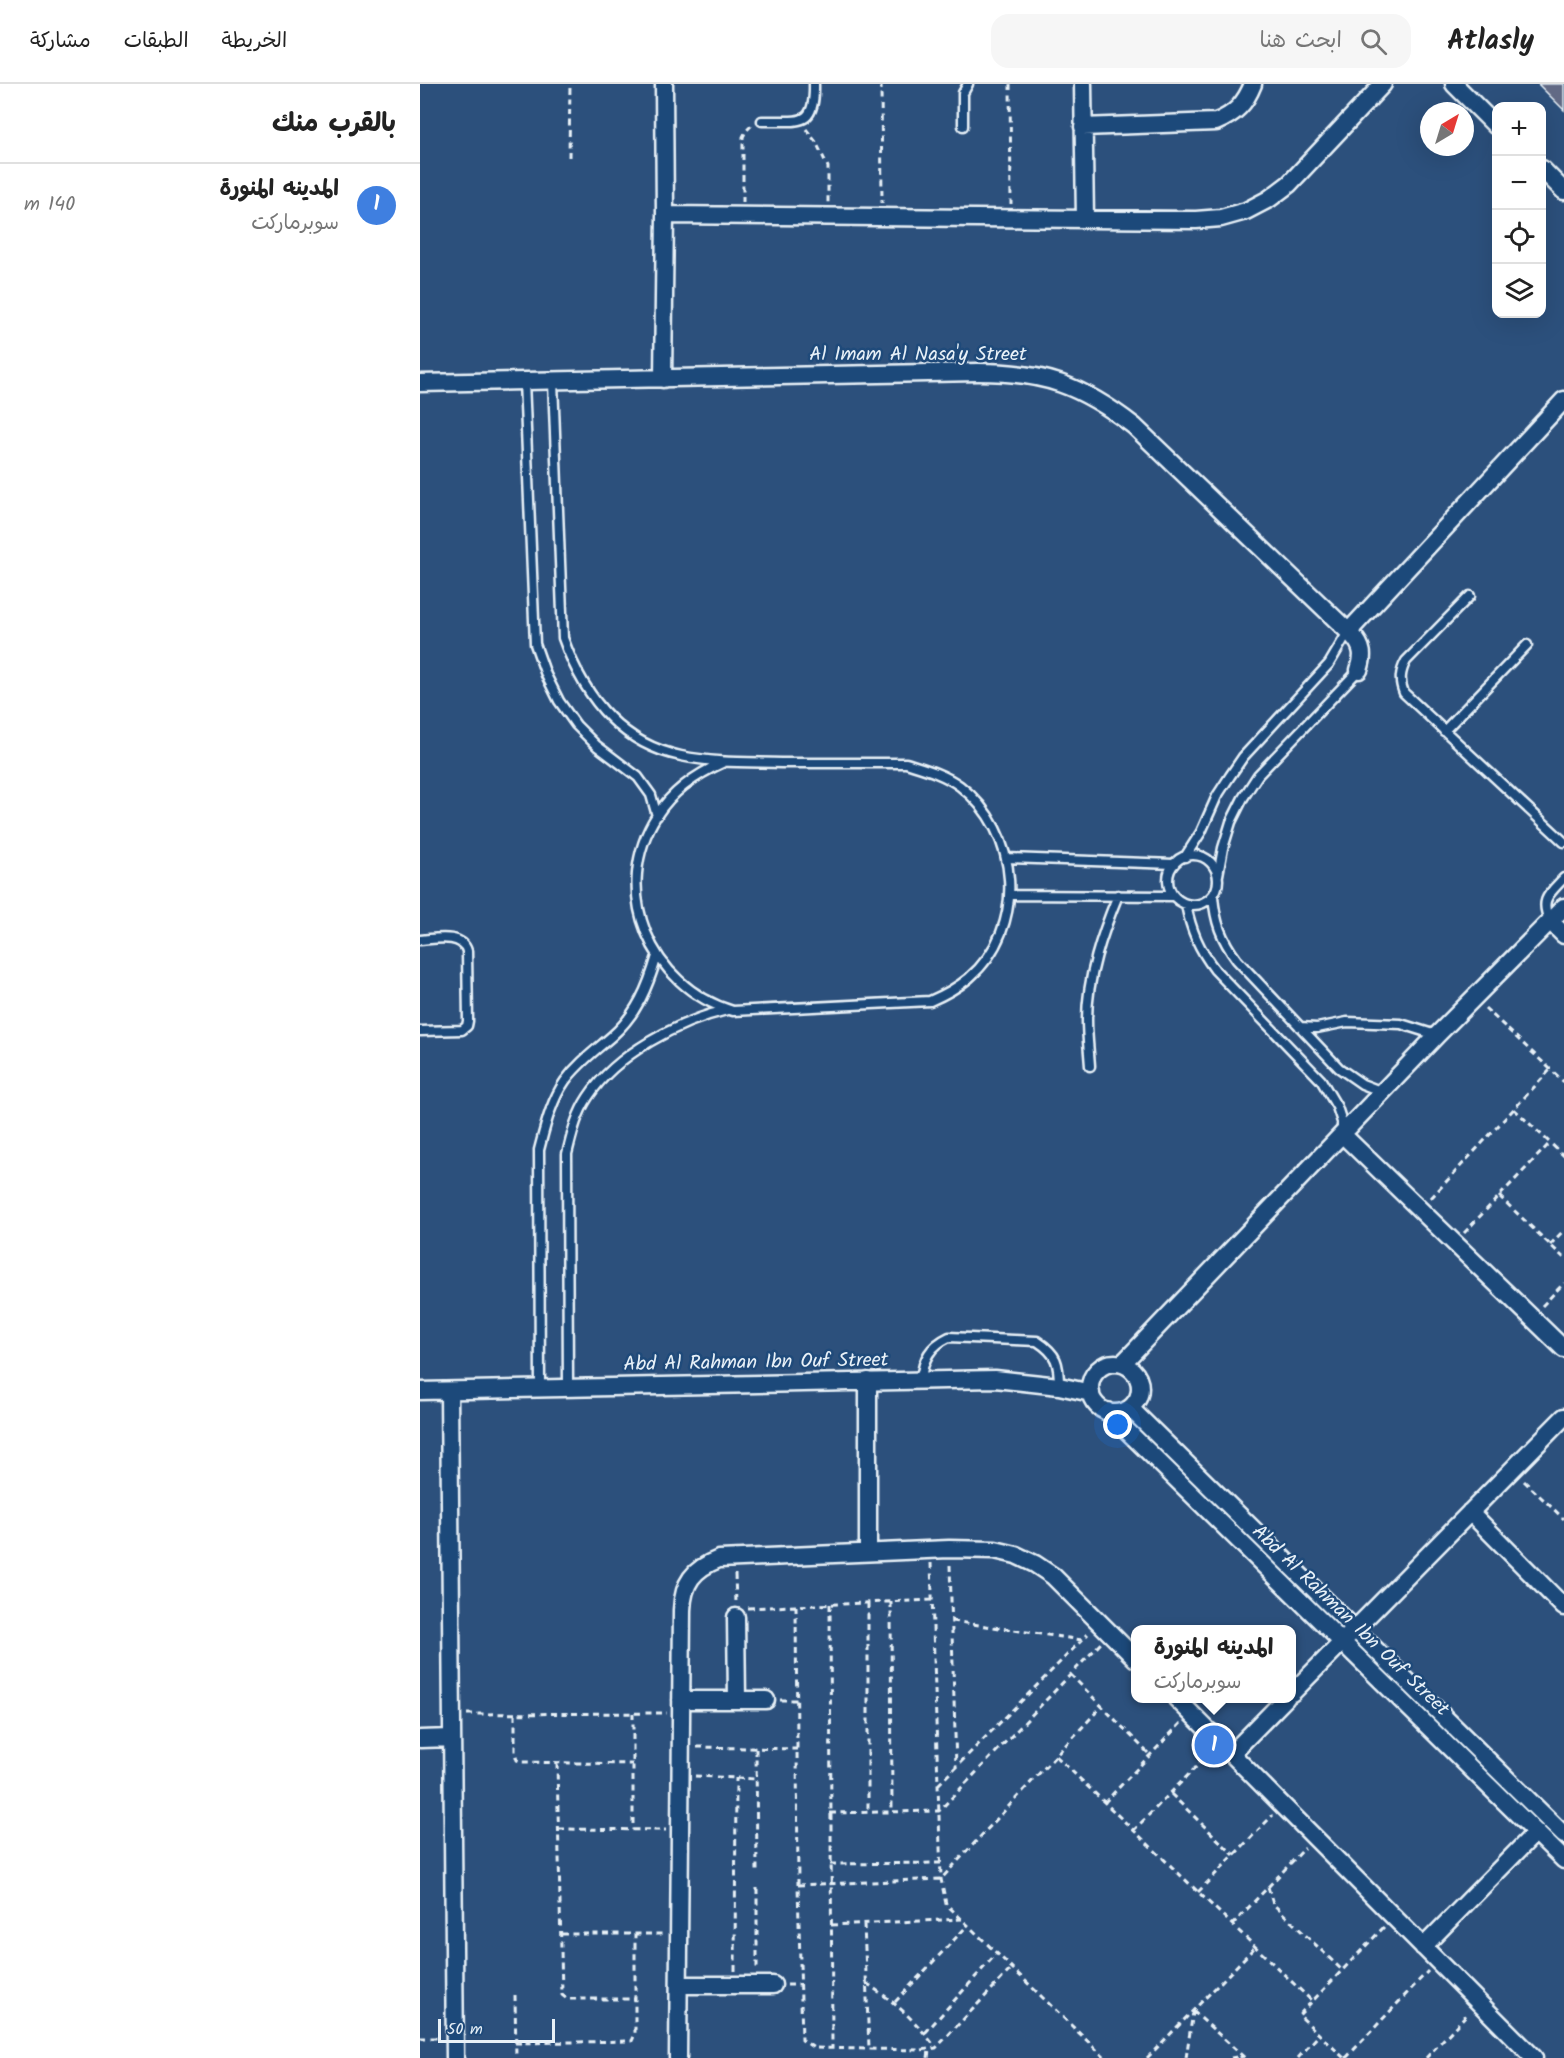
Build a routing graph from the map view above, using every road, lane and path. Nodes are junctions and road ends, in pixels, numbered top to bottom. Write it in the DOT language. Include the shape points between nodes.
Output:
graph roads {
  1 [pos="570,84"];
  2 [pos="664,84"];
  3 [pos="814,84"];
  4 [pos="880,84"];
  5 [pos="968,84"];
  6 [pos="1010,84"];
  7 [pos="1083,84"];
  8 [pos="1253,84"];
  9 [pos="1383,84"];
  10 [pos="1454,84"];
  11 [pos="798,120"];
  12 [pos="762,121"];
  13 [pos="1492,121"];
  14 [pos="963,126"];
  15 [pos="1083,127"];
  16 [pos="569,157"];
  17 [pos="1546,174"];
  18 [pos="1564,191"];
  19 [pos="665,215"];
  20 [pos="743,216"];
  21 [pos="828,217"];
  22 [pos="882,217"];
  23 [pos="1011,218"];
  24 [pos="1085,219"];
  25 [pos="663,379"];
  26 [pos="524,381"];
  27 [pos="553,382"];
  28 [pos="420,383"];
  29 [pos="1564,400"];
  30 [pos="1470,596"];
  31 [pos="1348,632"];
  32 [pos="1527,645"];
  33 [pos="1359,670"];
  34 [pos="1444,731"];
  35 [pos="724,762"];
  36 [pos="657,816"];
  37 [pos="1564,842"];
  38 [pos="1185,857"];
  39 [pos="1007,858"];
  40 [pos="1174,864"];
  41 [pos="1218,875"];
  42 [pos="1564,878"];
  43 [pos="1010,895"];
  44 [pos="1118,895"];
  45 [pos="1173,896"];
  46 [pos="1214,896"];
  47 [pos="1186,905"];
  48 [pos="1564,907"];
  49 [pos="1550,921"];
  50 [pos="1564,935"];
  51 [pos="420,940"];
  52 [pos="657,956"];
  53 [pos="1475,998"];
  54 [pos="727,1010"];
  55 [pos="1300,1027"];
  56 [pos="420,1031"];
  57 [pos="1437,1035"];
  58 [pos="1090,1066"];
  59 [pos="1550,1070"];
  60 [pos="1564,1082"];
  61 [pos="1386,1090"];
  62 [pos="1514,1109"];
  63 [pos="1343,1135"];
  64 [pos="1550,1143"];
  65 [pos="1564,1156"];
  66 [pos="1499,1196"];
  67 [pos="1420,1209"];
  68 [pos="1564,1230"];
  69 [pos="1455,1243"];
  70 [pos="1550,1245"];
  71 [pos="1564,1258"];
  72 [pos="1564,1283"];
  73 [pos="1532,1317"];
  74 [pos="1564,1349"];
  75 [pos="1122,1364"];
  76 [pos="921,1380"];
  77 [pos="868,1381"];
  78 [pos="1059,1386"];
  79 [pos="568,1388"];
  80 [pos="540,1389"];
  81 [pos="420,1391"];
  82 [pos="449,1391"];
  83 [pos="1091,1393"];
  84 [pos="1130,1408"];
  85 [pos="1107,1411"];
  86 [pos="1564,1417"];
  87 [pos="1512,1470"];
  88 [pos="1470,1512"];
  89 [pos="1564,1519"];
  90 [pos="949,1549"];
  91 [pos="931,1550"];
  92 [pos="868,1552"];
  93 [pos="735,1558"];
  94 [pos="932,1600"];
  95 [pos="891,1602"];
  96 [pos="868,1603"];
  97 [pos="830,1604"];
  98 [pos="796,1606"];
  99 [pos="1564,1607"];
  100 [pos="736,1613"];
  101 [pos="952,1621"];
  102 [pos="1105,1628"];
  103 [pos="1355,1629"];
  104 [pos="1082,1640"];
  105 [pos="1342,1642"];
  106 [pos="1131,1654"];
  107 [pos="1070,1674"];
  108 [pos="1296,1689"];
  109 [pos="737,1700"];
  110 [pos="766,1700"];
  111 [pos="1181,1703"];
  112 [pos="1280,1703"];
  113 [pos="681,1706"];
  114 [pos="1102,1706"];
  115 [pos="633,1713"];
  116 [pos="452,1714"];
  117 [pos="515,1714"];
  118 [pos="1191,1714"];
  119 [pos="452,1738"];
  120 [pos="420,1739"];
  121 [pos="681,1747"];
  122 [pos="1226,1748"];
  123 [pos="756,1749"];
  124 [pos="797,1749"];
  125 [pos="1150,1755"];
  126 [pos="1056,1756"];
  127 [pos="557,1763"];
  128 [pos="633,1764"];
  129 [pos="956,1767"];
  130 [pos="680,1775"];
  131 [pos="736,1778"];
  132 [pos="756,1779"];
  133 [pos="938,1785"];
  134 [pos="1170,1793"];
  135 [pos="1104,1803"];
  136 [pos="1283,1806"];
  137 [pos="939,1811"];
  138 [pos="868,1812"];
  139 [pos="892,1812"];
  140 [pos="830,1813"];
  141 [pos="559,1829"];
  142 [pos="633,1830"];
  143 [pos="680,1830"];
  144 [pos="1133,1831"];
  145 [pos="1536,1832"];
  146 [pos="1564,1835"];
  147 [pos="1315,1838"];
  148 [pos="1234,1855"];
  149 [pos="1564,1860"];
  150 [pos="941,1863"];
  151 [pos="830,1864"];
  152 [pos="757,1871"];
  153 [pos="941,1879"];
  154 [pos="830,1883"];
  155 [pos="798,1885"];
  156 [pos="1268,1887"];
  157 [pos="757,1888"];
  158 [pos="1198,1892"];
  159 [pos="1393,1917"];
  160 [pos="962,1920"];
  161 [pos="864,1924"];
  162 [pos="968,1924"];
  163 [pos="831,1925"];
  164 [pos="1232,1925"];
  165 [pos="561,1934"];
  166 [pos="635,1934"];
  167 [pos="679,1934"];
  168 [pos="1255,1947"];
  169 [pos="1424,1947"];
  170 [pos="997,1953"];
  171 [pos="1438,1961"];
  172 [pos="1012,1968"];
  173 [pos="1342,1970"];
  174 [pos="866,1983"];
  175 [pos="679,1985"];
  176 [pos="735,1985"];
  177 [pos="765,1985"];
  178 [pos="515,1995"];
  179 [pos="635,2000"];
  180 [pos="895,2002"];
  181 [pos="1312,2002"];
  182 [pos="1478,2002"];
  183 [pos="1193,2011"];
  184 [pos="925,2033"];
  185 [pos="1320,2035"];
  186 [pos="516,2043"];
  187 [pos="936,2048"];
  188 [pos="832,2049"];
  189 [pos="869,2049"];
  190 [pos="929,2050"];
  191 [pos="1242,2057"];
  192 [pos="455,2058"];
  193 [pos="516,2058"];
  194 [pos="678,2058"];
  195 [pos="928,2058"];
  196 [pos="1105,2058"];
  197 [pos="1147,2058"];
  198 [pos="1186,2058"];
  199 [pos="1231,2058"];
  200 [pos="1298,2058"];
  201 [pos="1345,2058"];
  202 [pos="1426,2058"];
  203 [pos="1534,2058"];
  1 -- 16 [label="path"];
  2 -- 19 [label="street"];
  3 -- 11 [label="lane" via="812,111"];
  4 -- 22 [label="path"];
  5 -- 14 [label="lane" via="963,93"];
  6 -- 23 [label="path"];
  7 -- 15 [label="street"];
  8 -- 15 [label="street" via="1240,108 1216,122"];
  9 -- 24 [label="street" via="1289,184 1246,211 1196,220"];
  10 -- 13 [label="street"];
  11 -- 12 [label="lane"];
  11 -- 21 [label="path" via="816,142 828,167"];
  12 -- 20 [label="path" via="750,126 743,137"];
  15 -- 24 [label="street"];
  17 -- 18 [label="street"];
  19 -- 20 [label="street"];
  19 -- 25 [label="street"];
  20 -- 21 [label="street"];
  21 -- 22 [label="street"];
  22 -- 23 [label="street"];
  23 -- 24 [label="street"];
  25 -- 27 [label="street, Al Imam Al Nasa'y Street"];
  25 -- 31 [label="street, Al Imam Al Nasa'y Street" via="1011,372 1077,389 1134,426"];
  26 -- 27 [label="street, Al Imam Al Nasa'y Street"];
  26 -- 28 [label="street, Al Imam Al Nasa'y Street"];
  26 -- 36 [label="lane" via="535,644 559,701 576,725 638,777 651,795"];
  27 -- 35 [label="lane" via="563,638 572,663 598,705 635,737 680,756"];
  29 -- 31 [label="street"];
  30 -- 34 [label="lane" via="1406,661 1400,676 1404,693"];
  31 -- 33 [label="street, Al Imam Al Nasa'y Street" via="1363,652"];
  31 -- 38 [label="lane" via="1329,664 1230,776"];
  32 -- 34 [label="lane"];
  33 -- 41 [label="lane" via="1258,775 1231,822"];
  34 -- 37 [label="lane"];
  35 -- 36 [label="lane" via="686,783"];
  35 -- 39 [label="lane" via="906,763 934,771 981,806 997,830"];
  36 -- 52 [label="lane" via="638,861 636,886 646,934"];
  38 -- 40 [label="lane"];
  38 -- 41 [label="lane" via="1208,860"];
  39 -- 40 [label="lane"];
  39 -- 43 [label="lane"];
  40 -- 45 [label="lane" via="1168,879"];
  41 -- 46 [label="lane"];
  42 -- 49 [label="lane" via="1545,902"];
  43 -- 44 [label="lane"];
  43 -- 54 [label="lane" via="998,940 985,960 970,977 930,1001"];
  44 -- 45 [label="lane"];
  44 -- 58 [label="lane" via="1100,943 1089,993"];
  45 -- 47 [label="lane"];
  46 -- 47 [label="lane" via="1198,905"];
  46 -- 55 [label="lane" via="1218,930 1226,946"];
  47 -- 63 [label="lane" via="1204,955 1321,1080 1336,1107"];
  48 -- 49 [label="street"];
  49 -- 50 [label="street"];
  49 -- 53 [label="street"];
  51 -- 56 [label="lane" via="458,939 465,944 468,1021 462,1030"];
  52 -- 54 [label="lane" via="688,989"];
  52 -- 80 [label="lane" via="649,986 634,1012 565,1081 548,1114 539,1150"];
  53 -- 57 [label="street"];
  53 -- 59 [label="path"];
  54 -- 79 [label="lane" via="704,1015 631,1055 607,1074 588,1097 574,1124 567,1154"];
  55 -- 57 [label="lane" via="1347,1022 1401,1024"];
  55 -- 61 [label="lane" via="1350,1077"];
  57 -- 61 [label="street"];
  59 -- 60 [label="path"];
  59 -- 62 [label="path"];
  61 -- 63 [label="street"];
  62 -- 64 [label="path"];
  62 -- 67 [label="path"];
  63 -- 67 [label="street"];
  63 -- 75 [label="street"];
  64 -- 65 [label="path"];
  64 -- 66 [label="path"];
  66 -- 69 [label="path"];
  66 -- 70 [label="path"];
  67 -- 69 [label="street"];
  68 -- 70 [label="path"];
  69 -- 73 [label="street"];
  70 -- 71 [label="path"];
  72 -- 73 [label="path"];
  73 -- 74 [label="street"];
  75 -- 83 [label="street" via="1101,1368 1091,1382"];
  75 -- 84 [label="street" via="1139,1381 1137,1399"];
  76 -- 77 [label="street, Abd Al Rahman Ibn Ouf Street"];
  76 -- 78 [label="street, Abd Al Rahman Ibn Ouf Street" via="995,1379"];
  76 -- 78 [label="lane" via="931,1349 949,1337 1037,1341 1054,1356 1059,1367"];
  77 -- 79 [label="street, Abd Al Rahman Ibn Ouf Street"];
  77 -- 92 [label="street"];
  78 -- 83 [label="street, Abd Al Rahman Ibn Ouf Street"];
  79 -- 80 [label="street, Abd Al Rahman Ibn Ouf Street"];
  80 -- 82 [label="street, Abd Al Rahman Ibn Ouf Street"];
  81 -- 82 [label="street, Abd Al Rahman Ibn Ouf Street"];
  82 -- 116 [label="street"];
  83 -- 85 [label="street"];
  84 -- 85 [label="street"];
  84 -- 103 [label="street, Abd Al Rahman Ibn Ouf Street"];
  85 -- 105 [label="street, Abd Al Rahman Ibn Ouf Street"];
  86 -- 87 [label="street"];
  87 -- 88 [label="street"];
  87 -- 89 [label="path"];
  88 -- 99 [label="street"];
  88 -- 103 [label="street"];
  90 -- 91 [label="street"];
  90 -- 101 [label="path"];
  90 -- 102 [label="street" via="995,1550 1035,1564 1053,1576"];
  91 -- 92 [label="street"];
  91 -- 94 [label="path"];
  92 -- 93 [label="street"];
  93 -- 100 [label="path"];
  93 -- 113 [label="street" via="706,1564 687,1584 682,1603"];
  94 -- 95 [label="path"];
  94 -- 133 [label="path"];
  95 -- 96 [label="path"];
  95 -- 139 [label="path"];
  96 -- 97 [label="path"];
  96 -- 138 [label="path"];
  97 -- 98 [label="path"];
  97 -- 140 [label="path"];
  98 -- 100 [label="path"];
  98 -- 124 [label="path"];
  100 -- 109 [label="street"];
  101 -- 104 [label="path"];
  101 -- 129 [label="path"];
  102 -- 104 [label="path"];
  102 -- 106 [label="street"];
  102 -- 107 [label="path"];
  103 -- 105 [label="street"];
  103 -- 146 [label="street, Abd Al Rahman Ibn Ouf Street"];
  104 -- 129 [label="path"];
  105 -- 108 [label="street"];
  105 -- 145 [label="street, Abd Al Rahman Ibn Ouf Street"];
  107 -- 114 [label="path"];
  107 -- 137 [label="path"];
  109 -- 110 [label="street"];
  109 -- 113 [label="street"];
  111 -- 118 [label="street"];
  112 -- 122 [label="street"];
  113 -- 115 [label="path"];
  113 -- 121 [label="street"];
  114 -- 125 [label="path"];
  114 -- 126 [label="path"];
  115 -- 117 [label="path"];
  115 -- 128 [label="path"];
  116 -- 117 [label="path"];
  116 -- 119 [label="street"];
  117 -- 127 [label="path" via="517,1760"];
  118 -- 122 [label="street"];
  118 -- 125 [label="path"];
  119 -- 120 [label="street"];
  119 -- 192 [label="street"];
  121 -- 123 [label="path"];
  121 -- 130 [label="street"];
  122 -- 134 [label="path"];
  122 -- 136 [label="street"];
  123 -- 124 [label="path"];
  123 -- 132 [label="path"];
  124 -- 155 [label="path"];
  125 -- 135 [label="path"];
  126 -- 135 [label="path"];
  126 -- 153 [label="path"];
  127 -- 128 [label="path"];
  127 -- 141 [label="path"];
  128 -- 142 [label="path"];
  129 -- 133 [label="path"];
  130 -- 131 [label="path"];
  130 -- 143 [label="street"];
  131 -- 132 [label="path"];
  131 -- 176 [label="path"];
  132 -- 152 [label="path"];
  133 -- 137 [label="path"];
  134 -- 144 [label="path"];
  134 -- 148 [label="path"];
  135 -- 144 [label="path"];
  136 -- 147 [label="street"];
  136 -- 148 [label="path"];
  137 -- 139 [label="path"];
  137 -- 150 [label="path"];
  138 -- 139 [label="path"];
  138 -- 140 [label="path"];
  140 -- 151 [label="path"];
  141 -- 142 [label="path"];
  141 -- 165 [label="path"];
  142 -- 143 [label="path"];
  143 -- 167 [label="street"];
  144 -- 158 [label="path"];
  145 -- 149 [label="street, Abd Al Rahman Ibn Ouf Street"];
  145 -- 169 [label="street"];
  147 -- 156 [label="path"];
  147 -- 159 [label="street"];
  148 -- 158 [label="path"];
  150 -- 151 [label="path"];
  150 -- 153 [label="path"];
  151 -- 154 [label="path"];
  153 -- 154 [label="path"];
  153 -- 160 [label="path" via="946,1904"];
  154 -- 155 [label="path"];
  154 -- 163 [label="path"];
  155 -- 188 [label="path" via="802,2040 814,2048"];
  156 -- 164 [label="path"];
  156 -- 173 [label="path" via="1272,1904"];
  157 -- 177 [label="path"];
  158 -- 164 [label="path"];
  159 -- 169 [label="street"];
  159 -- 173 [label="path"];
  160 -- 161 [label="path"];
  160 -- 162 [label="path"];
  161 -- 163 [label="path"];
  161 -- 174 [label="path"];
  162 -- 170 [label="path"];
  162 -- 180 [label="path"];
  163 -- 188 [label="path"];
  164 -- 168 [label="path"];
  165 -- 166 [label="path"];
  165 -- 179 [label="path" via="564,1997"];
  166 -- 167 [label="path"];
  166 -- 179 [label="path"];
  167 -- 175 [label="street"];
  168 -- 181 [label="path"];
  168 -- 183 [label="path"];
  169 -- 171 [label="street"];
  170 -- 172 [label="path"];
  170 -- 184 [label="path"];
  171 -- 182 [label="street"];
  171 -- 201 [label="path"];
  172 -- 187 [label="path"];
  172 -- 196 [label="path"];
  173 -- 181 [label="path"];
  174 -- 180 [label="path"];
  174 -- 189 [label="path"];
  175 -- 176 [label="street"];
  175 -- 194 [label="street"];
  176 -- 177 [label="street"];
  178 -- 186 [label="path"];
  179 -- 186 [label="path" via="632,2041"];
  180 -- 184 [label="path"];
  181 -- 185 [label="path" via="1299,2015"];
  182 -- 202 [label="path"];
  182 -- 203 [label="street"];
  183 -- 191 [label="path"];
  183 -- 197 [label="path"];
  183 -- 198 [label="path"];
  184 -- 187 [label="path"];
  185 -- 200 [label="path"];
  185 -- 201 [label="path"];
  186 -- 193 [label="path"];
  187 -- 190 [label="path"];
  188 -- 189 [label="path"];
  189 -- 190 [label="path"];
  190 -- 195 [label="path"];
  191 -- 199 [label="path"];
}
